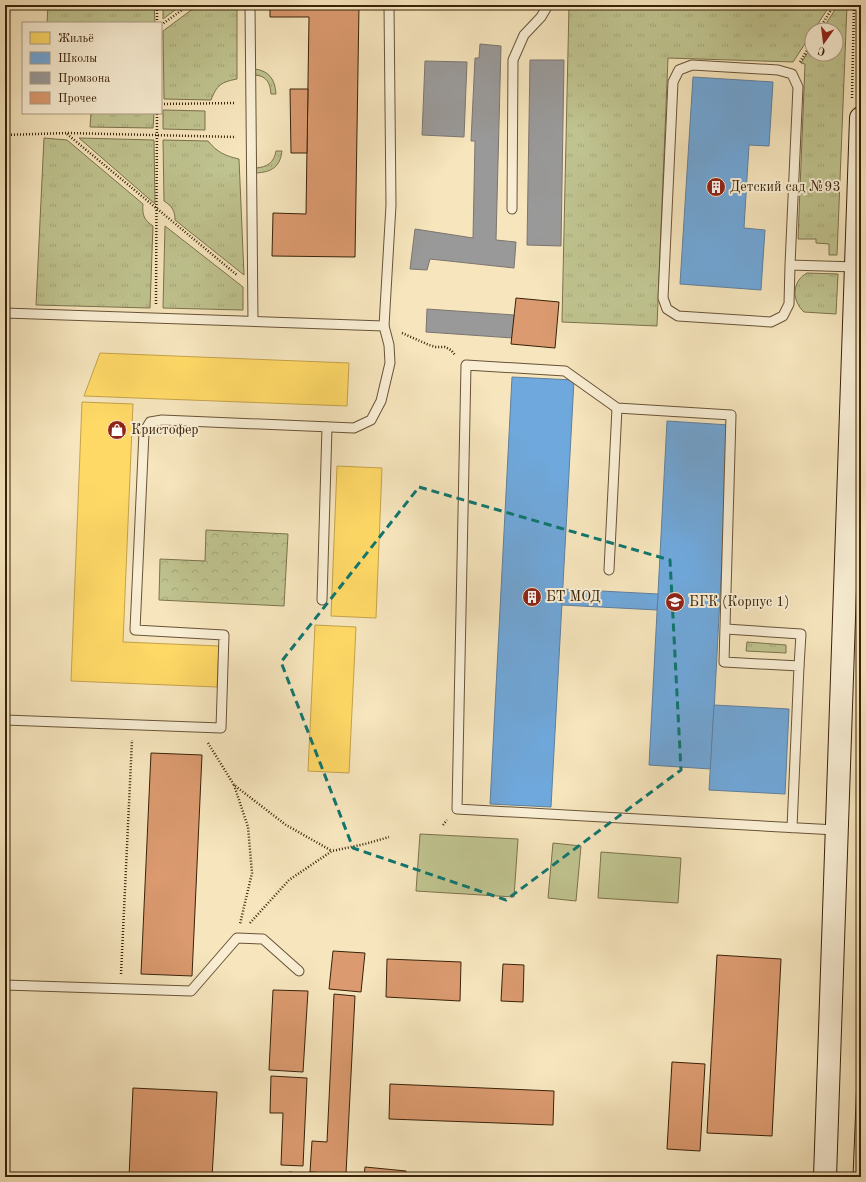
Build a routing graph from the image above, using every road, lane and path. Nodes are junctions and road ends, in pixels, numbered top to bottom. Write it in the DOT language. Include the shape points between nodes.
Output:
graph roads {
  1 [pos="157,5"];
  2 [pos="189,5"];
  3 [pos="250,5"];
  4 [pos="389,5"];
  5 [pos="548,5"];
  6 [pos="834,5"];
  7 [pos="157,22"];
  8 [pos="824,22"];
  9 [pos="162,25"];
  10 [pos="804,55"];
  11 [pos="792,74"];
  12 [pos="251,103"];
  13 [pos="162,104"];
  14 [pos="157,114"];
  15 [pos="861,118"];
  16 [pos="67,133"];
  17 [pos="5,135"];
  18 [pos="156,135"];
  19 [pos="252,137"];
  20 [pos="156,208"];
  21 [pos="512,209"];
  22 [pos="790,265"];
  23 [pos="856,267"];
  24 [pos="253,288"];
  25 [pos="5,313"];
  26 [pos="156,318"];
  27 [pos="253,321"];
  28 [pos="384,326"];
  29 [pos="857,359"];
  30 [pos="466,365"];
  31 [pos="616,408"];
  32 [pos="327,427"];
  33 [pos="609,570"];
  34 [pos="322,600"];
  35 [pos="726,629"];
  36 [pos="799,666"];
  37 [pos="5,720"];
  38 [pos="133,725"];
  39 [pos="199,728"];
  40 [pos="234,785"];
  41 [pos="792,828"];
  42 [pos="836,830"];
  43 [pos="389,837"];
  44 [pos="332,851"];
  45 [pos="237,938"];
  46 [pos="299,972"];
  47 [pos="5,985"];
  48 [pos="120,989"];
  49 [pos="825,1177"];
  1 -- 7 [label="path"];
  2 -- 9 [label="path"];
  3 -- 12 [label="lane"];
  4 -- 28 [label="lane" via="391,204"];
  5 -- 21 [label="lane" via="541,17 524,35 513,60"];
  6 -- 8 [label="path"];
  10 -- 11 [label="path"];
  11 -- 22 [label="lane" via="798,87"];
  11 -- 22 [label="lane" via="778,70 692,65 679,70 673,82 663,298 667,309 678,316 771,322 783,316 789,304"];
  12 -- 13 [label="path"];
  12 -- 19 [label="lane"];
  14 -- 18 [label="path"];
  15 -- 23 [label="street"];
  16 -- 17 [label="path"];
  16 -- 18 [label="path"];
  16 -- 20 [label="path"];
  18 -- 19 [label="path"];
  18 -- 20 [label="path"];
  19 -- 24 [label="lane"];
  20 -- 24 [label="path"];
  20 -- 26 [label="path"];
  22 -- 23 [label="lane"];
  23 -- 29 [label="street"];
  24 -- 27 [label="lane"];
  25 -- 26 [label="lane"];
  26 -- 27 [label="lane"];
  27 -- 28 [label="lane"];
  28 -- 30 [label="path" via="429,345 451,350"];
  28 -- 32 [label="lane" via="390,363 381,401 370,420 354,428"];
  29 -- 42 [label="street"];
  30 -- 31 [label="lane" via="565,371"];
  30 -- 41 [label="lane" via="457,810"];
  31 -- 33 [label="lane"];
  31 -- 35 [label="lane" via="731,415"];
  32 -- 34 [label="lane"];
  32 -- 39 [label="lane" via="162,420 150,422 144,432 135,630 224,635 221,728"];
  35 -- 36 [label="lane" via="801,634"];
  35 -- 36 [label="lane" via="724,662"];
  36 -- 41 [label="lane"];
  37 -- 38 [label="lane"];
  38 -- 39 [label="lane"];
  38 -- 48 [label="path"];
  39 -- 40 [label="path"];
  40 -- 44 [label="path" via="286,825"];
  40 -- 45 [label="path" via="248,827 252,873"];
  41 -- 42 [label="lane"];
  42 -- 49 [label="street"];
  43 -- 44 [label="path"];
  44 -- 45 [label="path" via="289,880"];
  45 -- 46 [label="lane" via="263,939"];
  45 -- 48 [label="lane" via="191,991"];
  47 -- 48 [label="lane"];
}
